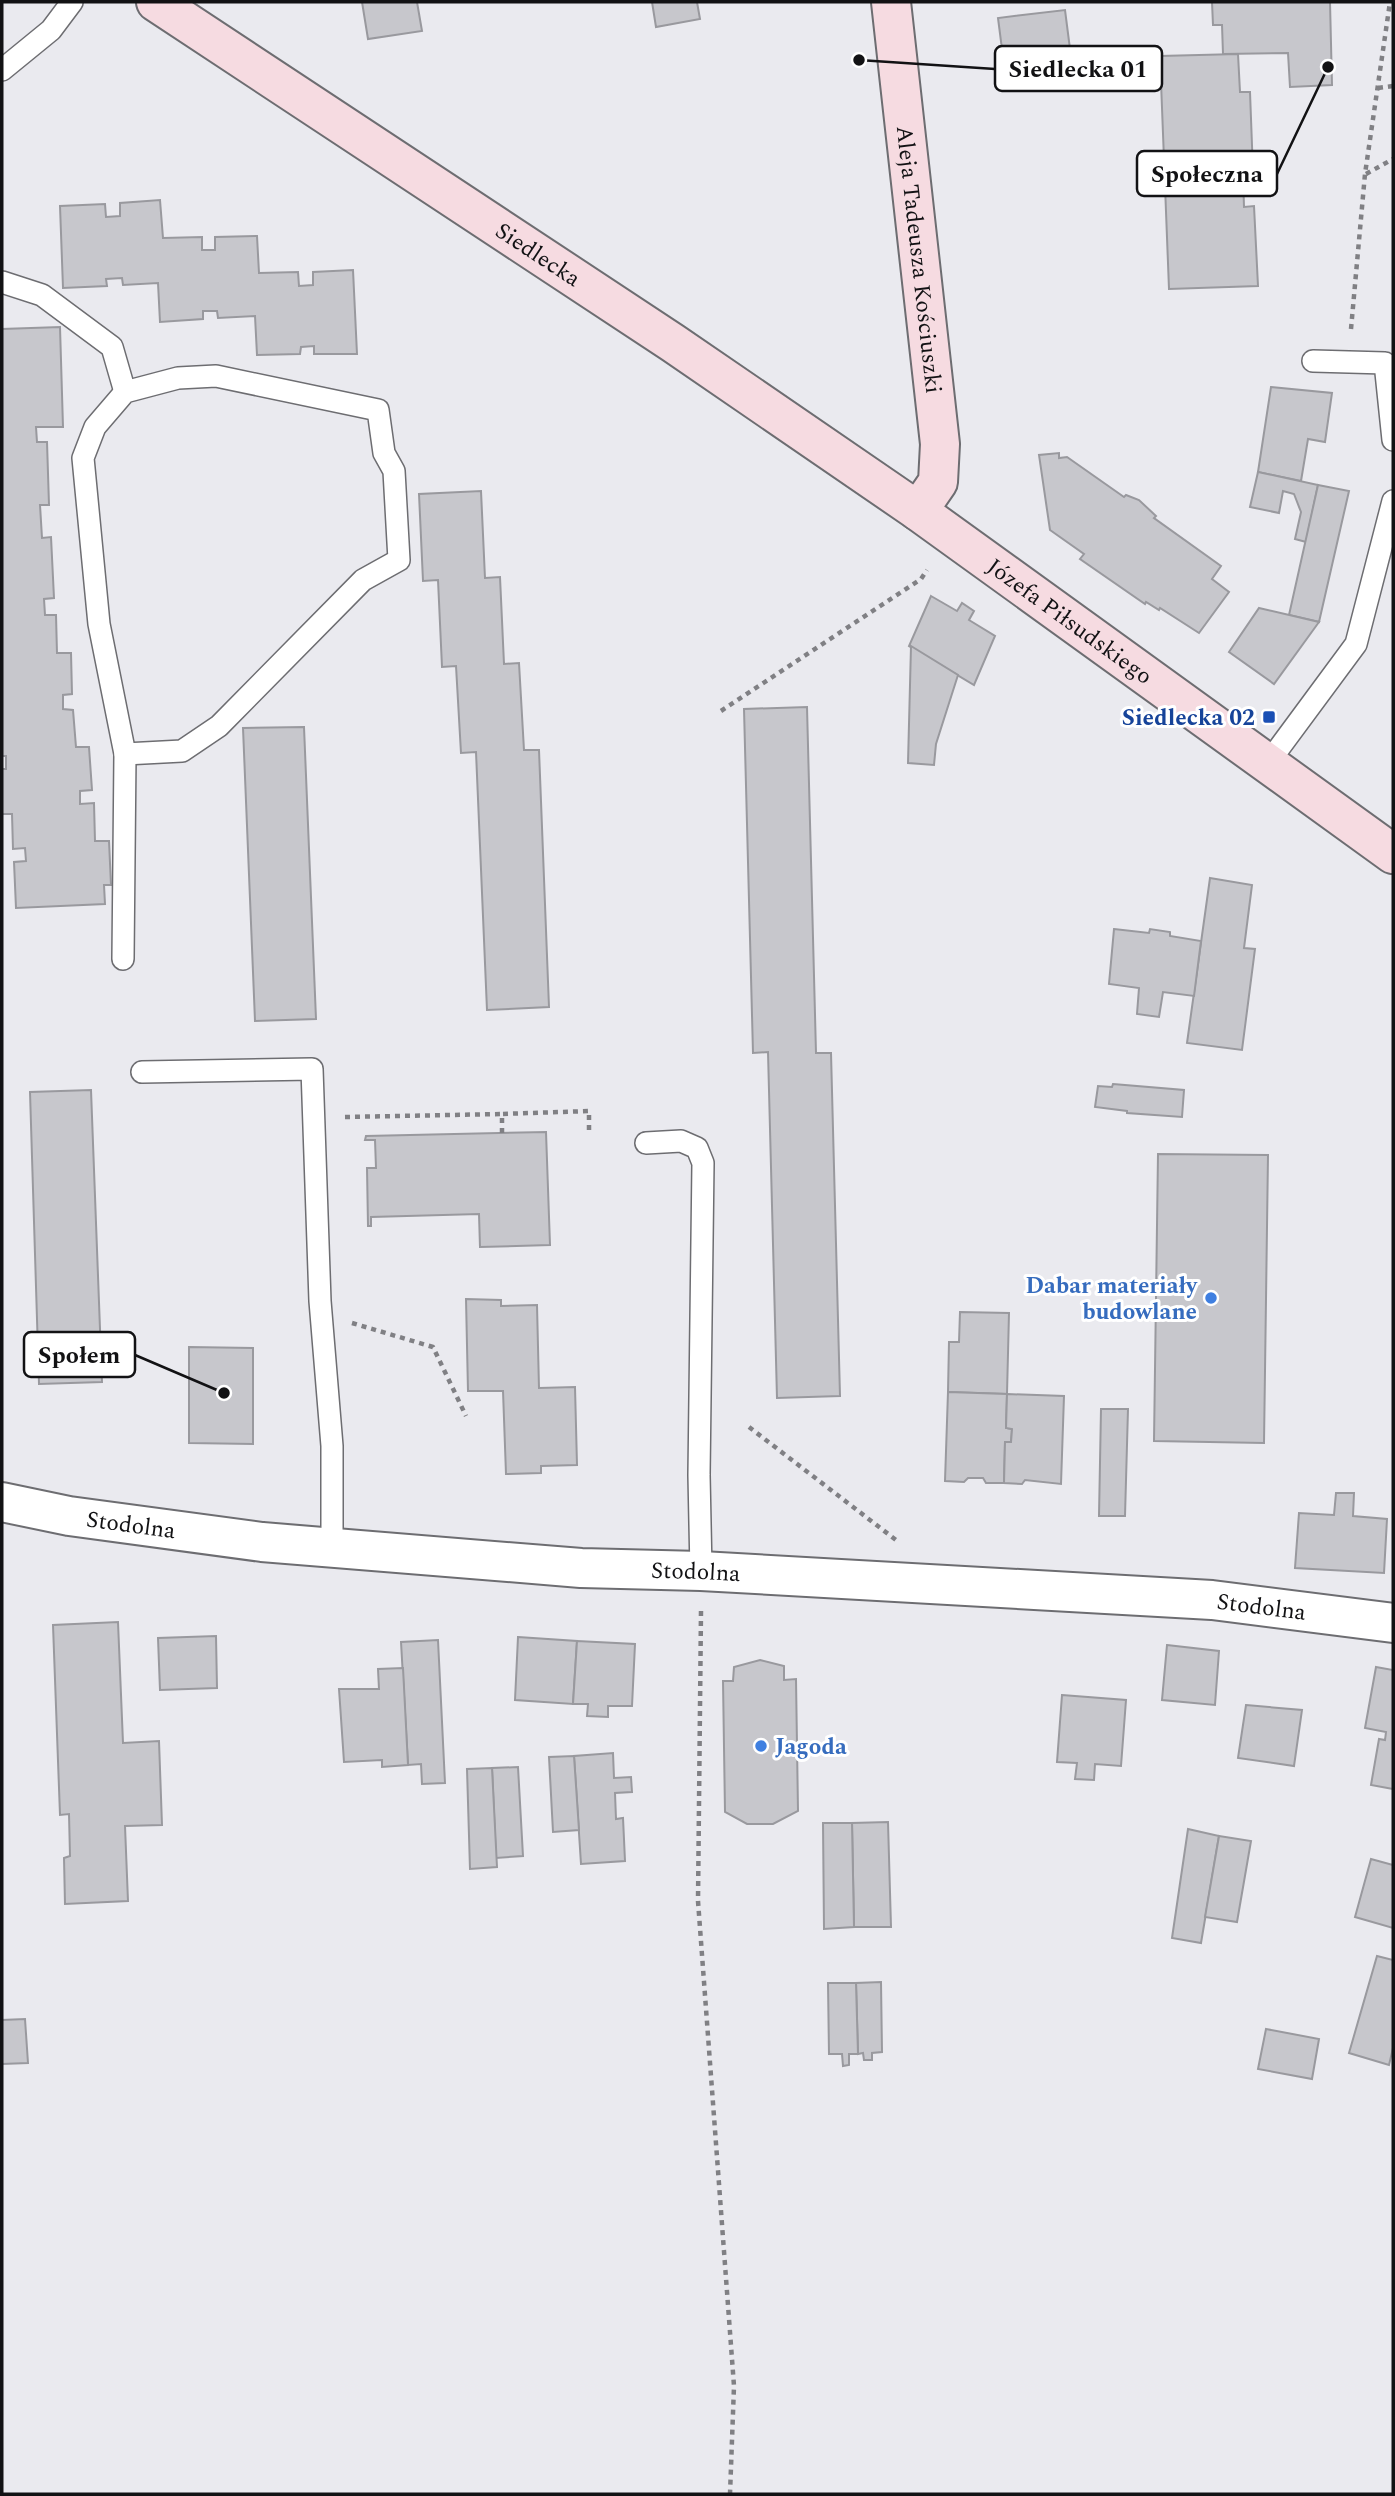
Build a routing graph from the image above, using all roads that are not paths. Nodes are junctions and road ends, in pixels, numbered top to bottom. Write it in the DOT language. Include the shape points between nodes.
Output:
graph roads {
  1 [pos="72,2"];
  2 [pos="156,2"];
  3 [pos="891,2"];
  4 [pos="2,70"];
  5 [pos="2,282"];
  6 [pos="1313,361"];
  7 [pos="125,392"];
  8 [pos="1393,440"];
  9 [pos="1393,501"];
  10 [pos="918,511"];
  11 [pos="125,754"];
  12 [pos="1268,763"];
  13 [pos="1393,854"];
  14 [pos="123,959"];
  15 [pos="142,1072"];
  16 [pos="646,1143"];
  17 [pos="2,1502"];
  18 [pos="332,1547"];
  19 [pos="701,1572"];
  20 [pos="1393,1623"];
  1 -- 4 [label="lane" via="51,30"];
  2 -- 10 [label="main road, Siedlecka" via="628,313"];
  3 -- 10 [label="main road, Aleja Tadeusza Kościuszki" via="940,444 938,482"];
  5 -- 7 [label="lane" via="42,295 112,347"];
  6 -- 8 [label="lane" via="1385,363"];
  7 -- 11 [label="lane" via="95,427 83,458 99,624"];
  7 -- 11 [label="lane" via="178,379 216,376 378,410 384,453 394,471 399,560 363,580 219,726 182,751"];
  9 -- 12 [label="lane" via="1356,643"];
  10 -- 12 [label="main road, Józefa Piłsudskiego"];
  11 -- 14 [label="lane"];
  12 -- 13 [label="main road, Józefa Piłsudskiego"];
  15 -- 18 [label="lane" via="312,1069 320,1301 332,1446"];
  16 -- 19 [label="lane" via="681,1141 697,1148 703,1163"];
  17 -- 18 [label="street, Stodolna" via="83,1518"];
  18 -- 19 [label="street, Stodolna" via="581,1568"];
  19 -- 20 [label="street, Stodolna" via="1212,1600"];
}
